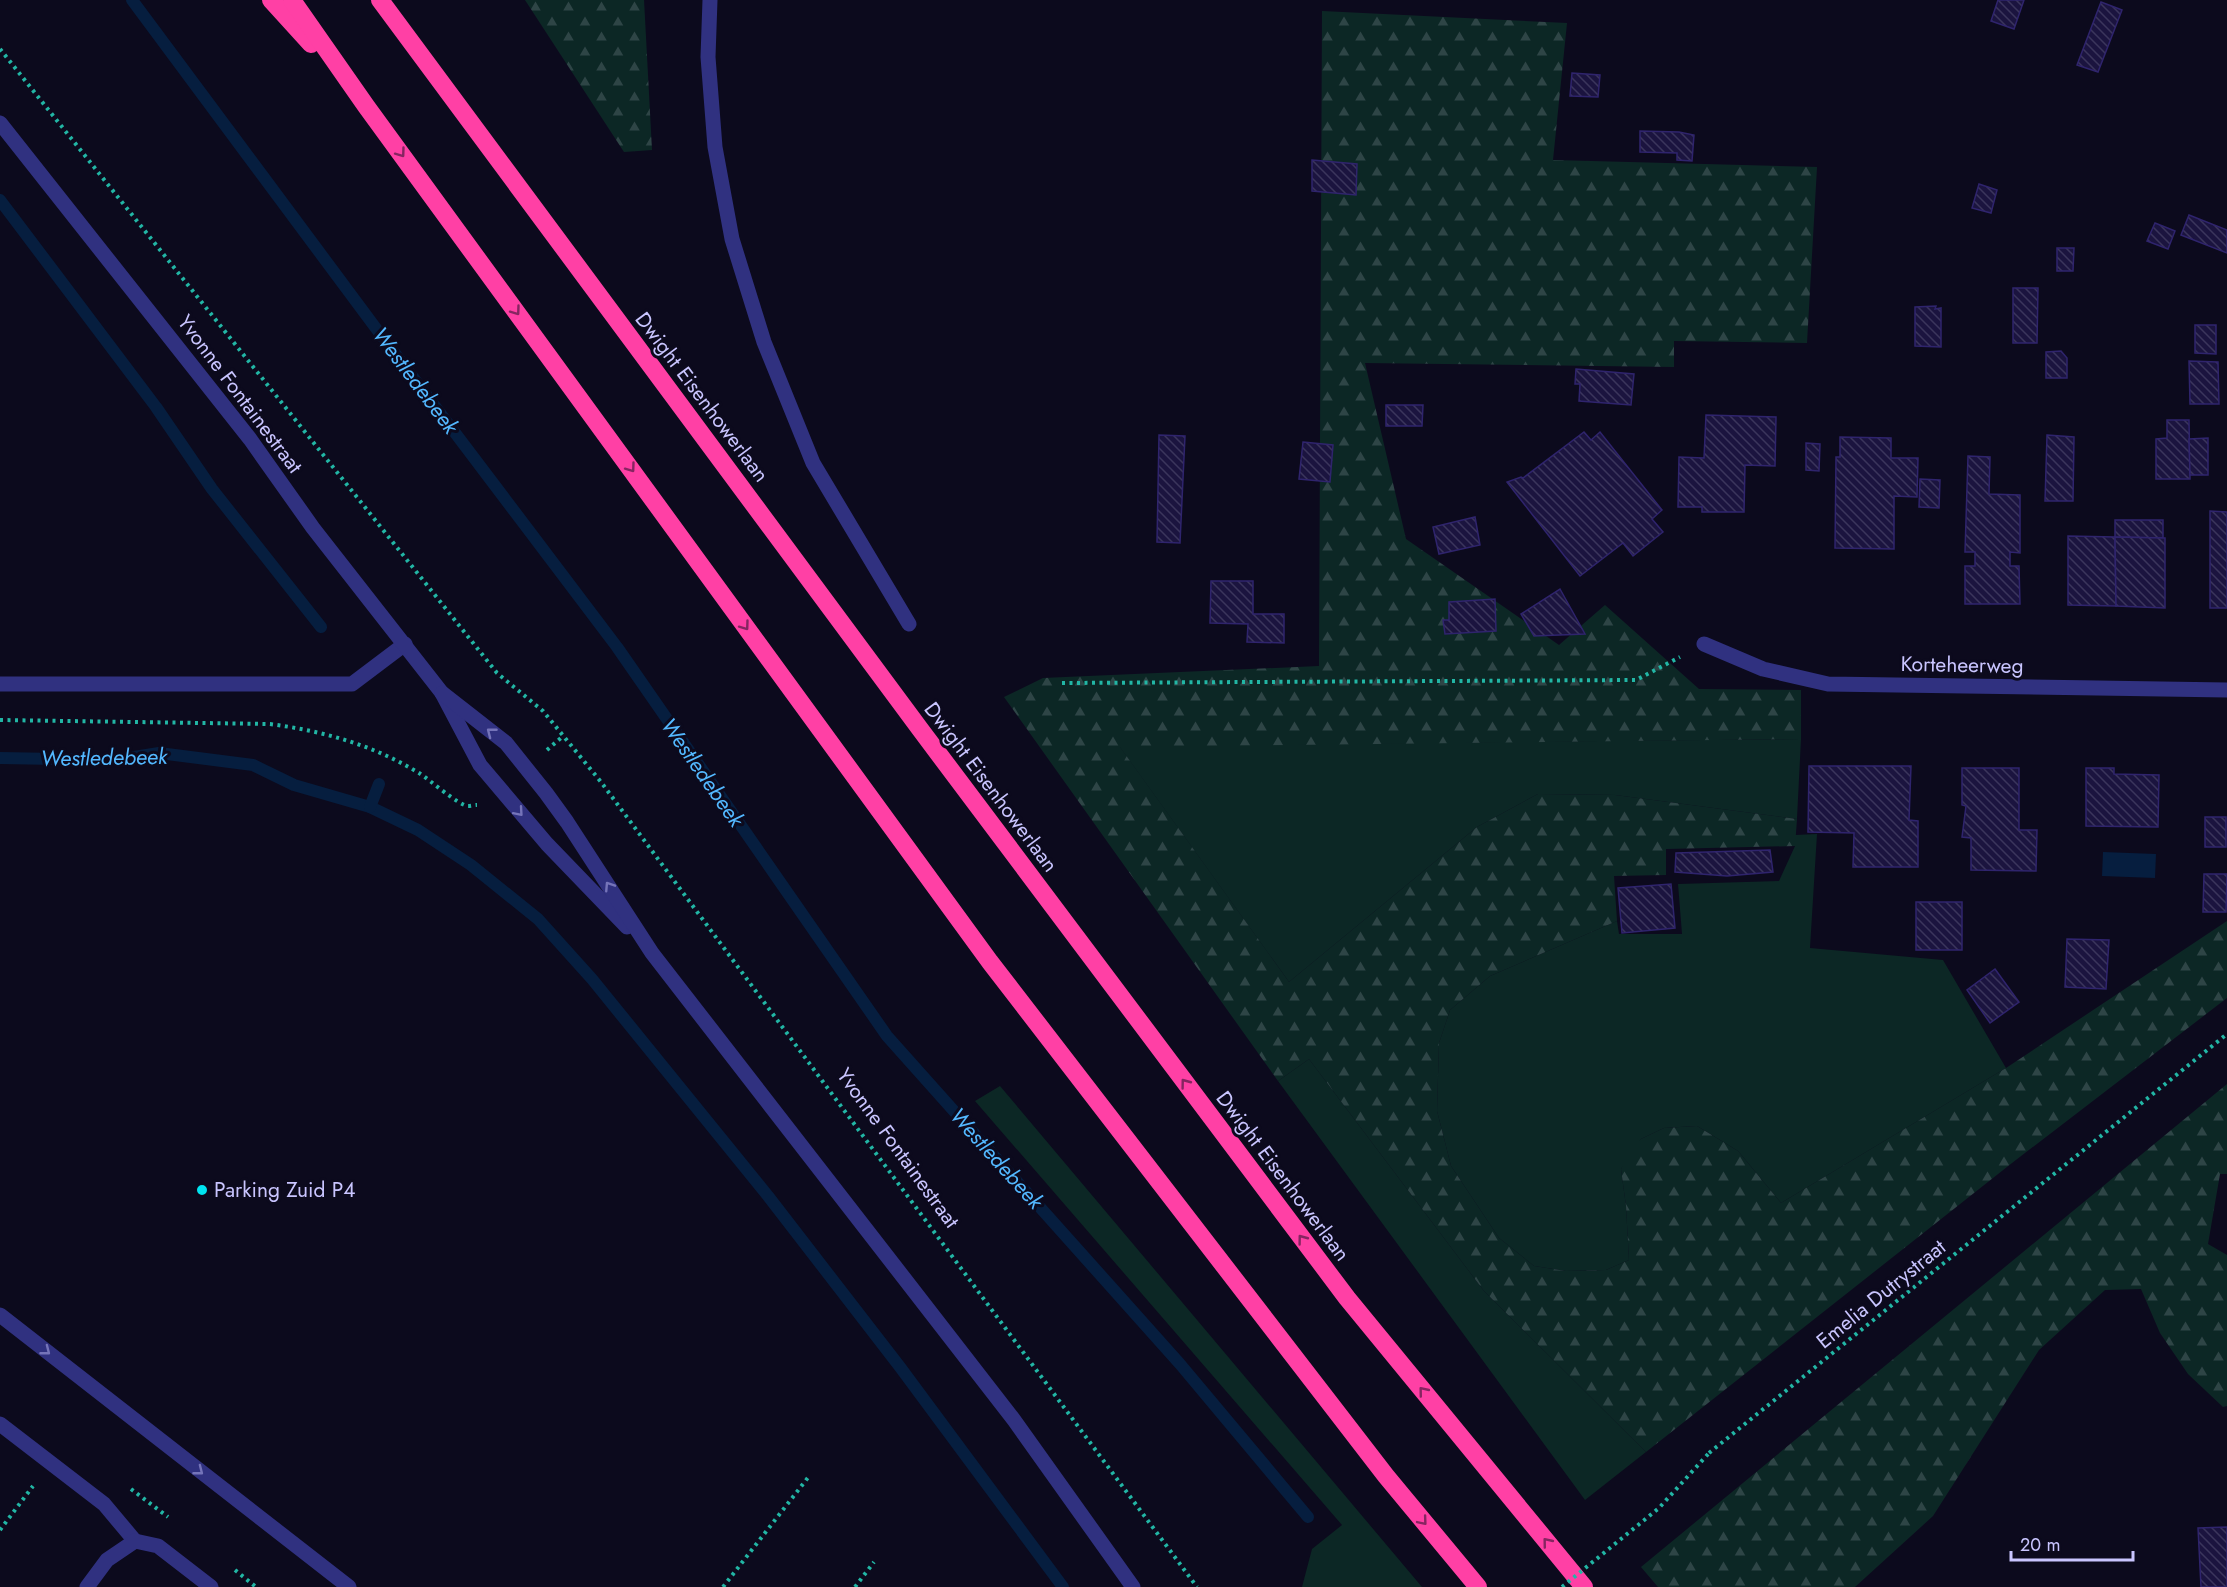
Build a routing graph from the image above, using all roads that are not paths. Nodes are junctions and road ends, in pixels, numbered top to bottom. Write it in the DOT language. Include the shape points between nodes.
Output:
graph roads {
  1 [pos="271,0"];
  2 [pos="292,0"];
  3 [pos="380,0"];
  4 [pos="710,0"];
  5 [pos="366,106"];
  6 [pos="0,123"];
  7 [pos="909,624"];
  8 [pos="405,644"];
  9 [pos="1704,644"];
  10 [pos="0,684"];
  11 [pos="2227,690"];
  12 [pos="442,693"];
  13 [pos="652,953"];
  14 [pos="0,1315"];
  15 [pos="0,1424"];
  16 [pos="135,1541"];
  17 [pos="87,1587"];
  18 [pos="211,1587"];
  19 [pos="349,1587"];
  20 [pos="1133,1587"];
  21 [pos="1478,1587"];
  22 [pos="1584,1587"];
  1 -- 5 [label="highway"];
  2 -- 5 [label="highway"];
  22 -- 3 [label="highway, Dwight Eisenhowerlaan, one-way" via="1347,1298"];
  4 -- 7 [label="street" via="708,57 715,147 732,239 764,342 813,463"];
  5 -- 21 [label="highway, one-way" via="990,962 1386,1476"];
  6 -- 8 [label="street, Yvonne Fontainestraat" via="250,439"];
  8 -- 10 [label="street" via="352,684"];
  8 -- 12 [label="street, Yvonne Fontainestraat"];
  9 -- 11 [label="street, Korteheerweg" via="1762,669 1828,684"];
  12 -- 13 [label="street, Yvonne Fontainestraat, one-way" via="480,765 499,789"];
  13 -- 12 [label="street, Yvonne Fontainestraat, one-way" via="567,822 506,743"];
  13 -- 20 [label="street, Yvonne Fontainestraat" via="1014,1420"];
  14 -- 19 [label="street, one-way"];
  15 -- 16 [label="street" via="104,1504"];
  16 -- 17 [label="street" via="107,1560"];
  16 -- 18 [label="street" via="158,1546"];
}
